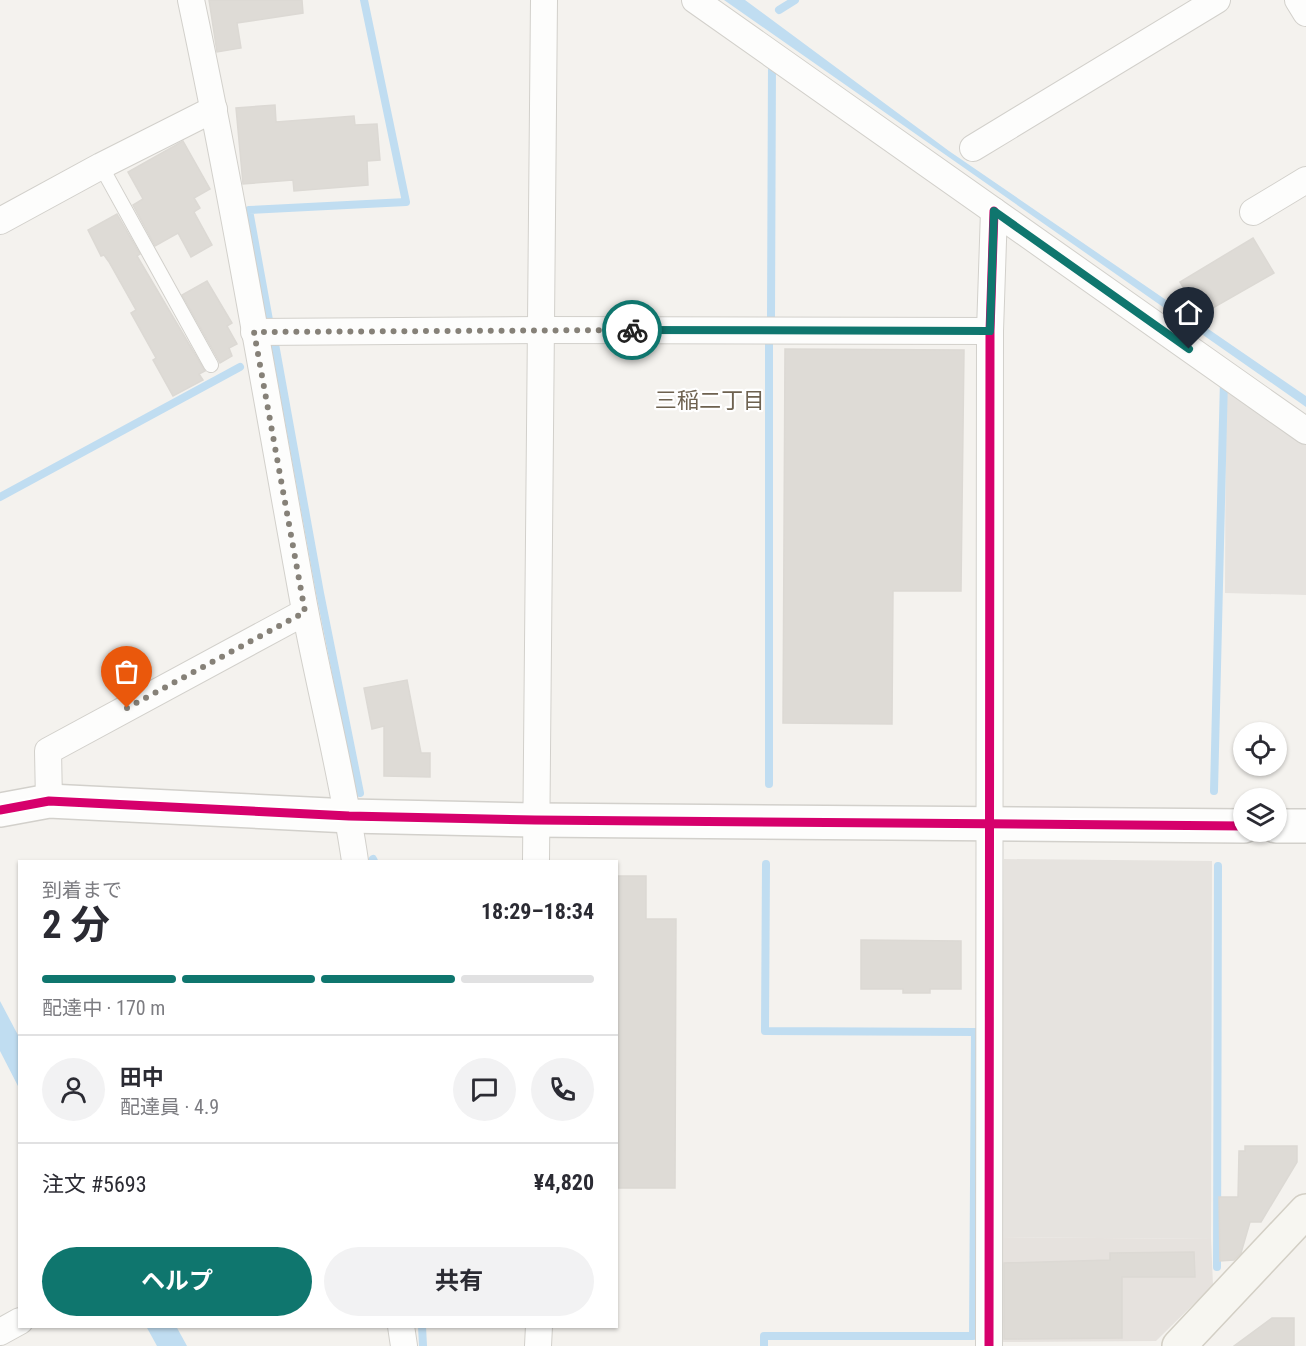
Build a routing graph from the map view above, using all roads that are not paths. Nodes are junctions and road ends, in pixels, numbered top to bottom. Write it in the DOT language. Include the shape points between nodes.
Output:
graph roads {
  1 [pos="191,0"];
  2 [pos="544,0"];
  3 [pos="695,0"];
  4 [pos="1217,0"];
  5 [pos="1298,0"];
  6 [pos="1306,13"];
  7 [pos="214,109"];
  8 [pos="973,148"];
  9 [pos="100,166"];
  10 [pos="1306,180"];
  11 [pos="994,211"];
  12 [pos="1254,212"];
  13 [pos="0,222"];
  14 [pos="540,330"];
  15 [pos="990,331"];
  16 [pos="254,332"];
  17 [pos="211,365"];
  18 [pos="1306,431"];
  19 [pos="305,612"];
  20 [pos="49,801"];
  21 [pos="0,810"];
  22 [pos="349,816"];
  23 [pos="535,820"];
  24 [pos="988,825"];
  25 [pos="1233,826"];
  26 [pos="1287,826"];
  27 [pos="1306,826"];
  28 [pos="355,860"];
  29 [pos="536,860"];
  30 [pos="1306,1211"];
  31 [pos="18,1322"];
  32 [pos="401,1328"];
  33 [pos="538,1328"];
  34 [pos="0,1332"];
  35 [pos="404,1346"];
  36 [pos="538,1346"];
  37 [pos="989,1346"];
  38 [pos="1179,1346"];
  1 -- 7 [label="street"];
  2 -- 14 [label="street"];
  3 -- 11 [label="street"];
  4 -- 8 [label="street"];
  5 -- 6 [label="street"];
  7 -- 9 [label="street"];
  7 -- 16 [label="street"];
  9 -- 13 [label="street"];
  9 -- 17 [label="lane"];
  10 -- 12 [label="street"];
  11 -- 15 [label="street"];
  11 -- 18 [label="street"];
  14 -- 15 [label="street"];
  14 -- 16 [label="street"];
  14 -- 23 [label="street"];
  15 -- 24 [label="street"];
  16 -- 19 [label="street"];
  19 -- 20 [label="street" via="48,751"];
  19 -- 22 [label="street"];
  20 -- 21 [label="street"];
  20 -- 22 [label="street"];
  22 -- 23 [label="street"];
  22 -- 28 [label="street"];
  23 -- 24 [label="street"];
  23 -- 29 [label="street"];
  24 -- 25 [label="street"];
  24 -- 37 [label="street"];
  26 -- 27 [label="street"];
  30 -- 38 [label="main road"];
  31 -- 34 [label="street"];
  32 -- 35 [label="street"];
  33 -- 36 [label="street"];
}
